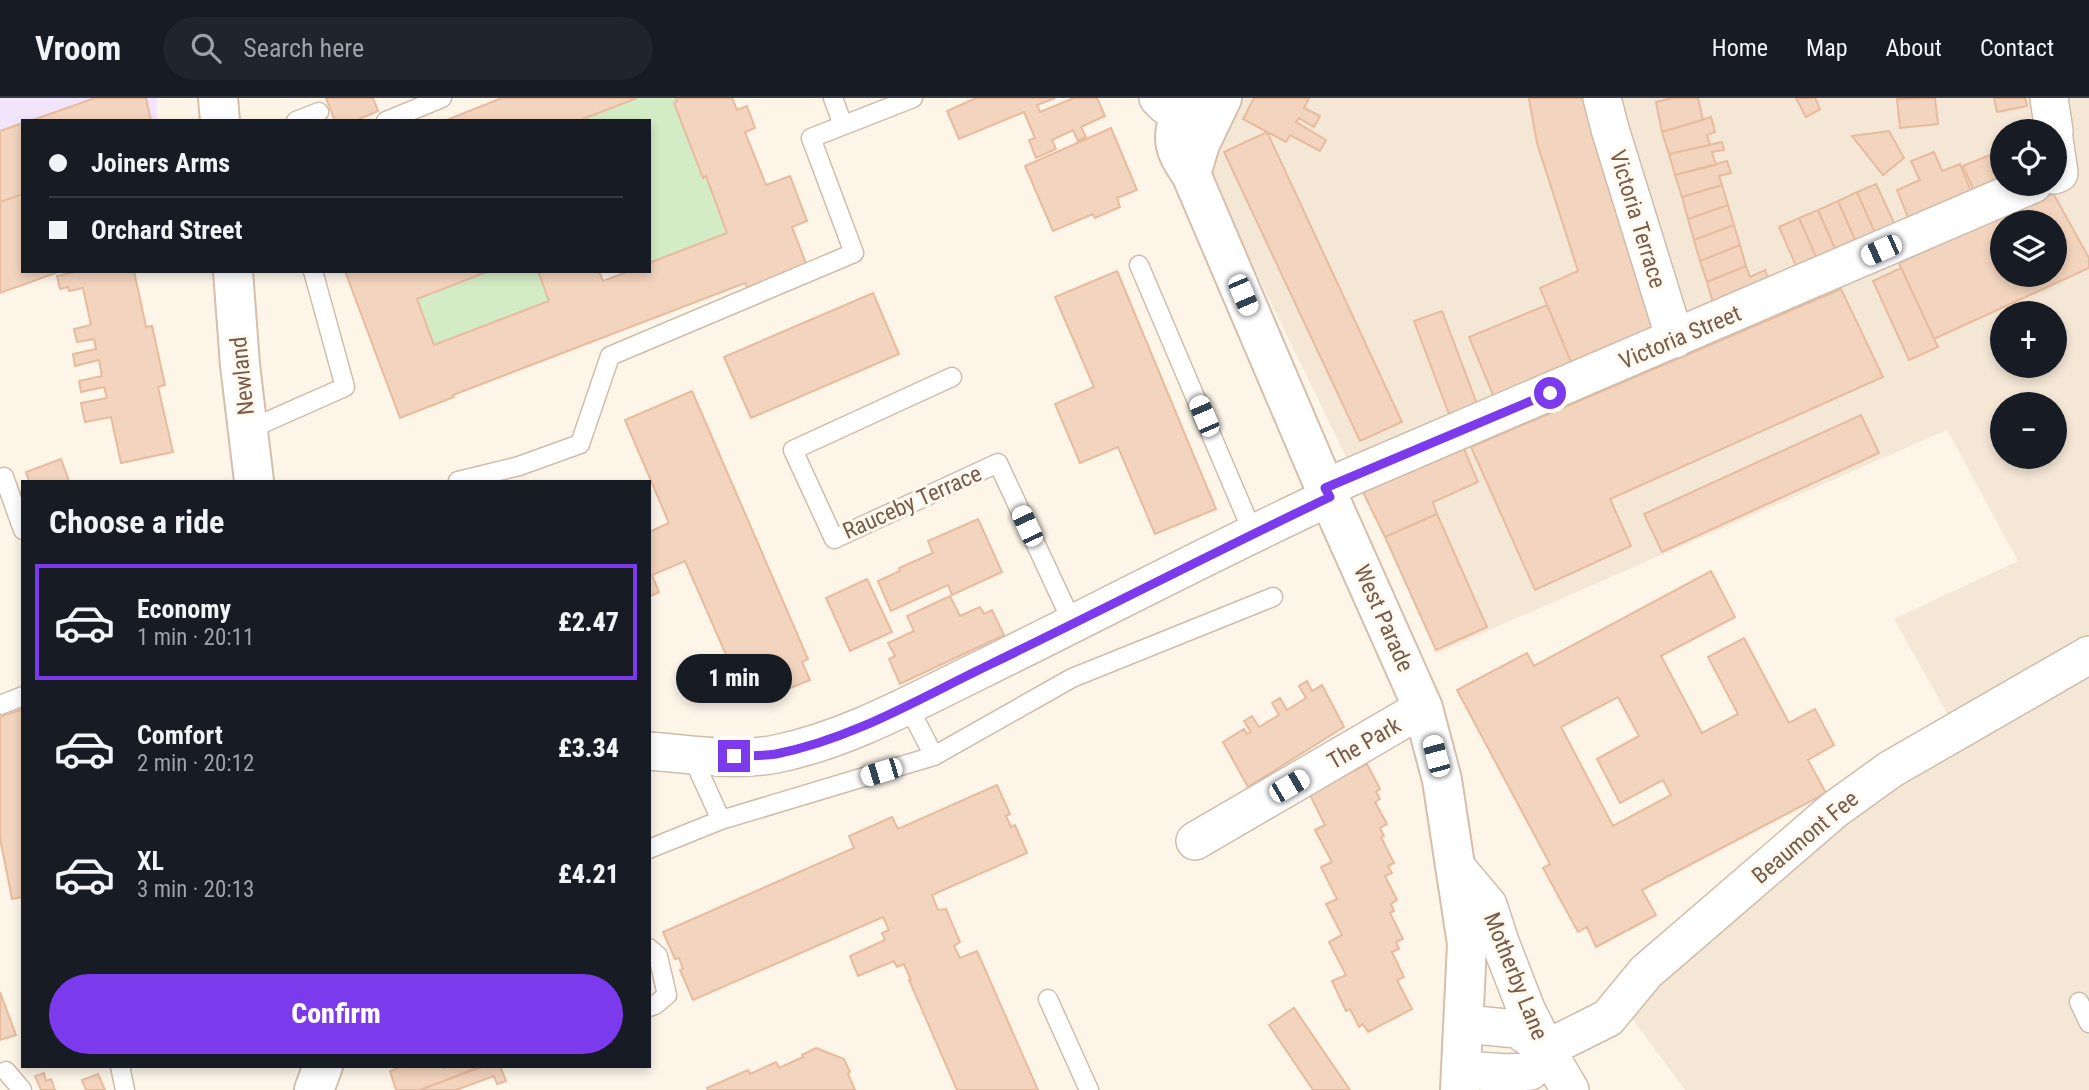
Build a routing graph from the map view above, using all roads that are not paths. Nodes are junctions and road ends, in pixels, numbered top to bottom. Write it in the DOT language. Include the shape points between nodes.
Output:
graph roads {
  1 [pos="218,98"];
  2 [pos="442,98"];
  3 [pos="833,98"];
  4 [pos="913,98"];
  5 [pos="1602,98"];
  6 [pos="2049,98"];
  7 [pos="1191,108"];
  8 [pos="318,112"];
  9 [pos="220,119"];
  10 [pos="301,119"];
  11 [pos="391,119"];
  12 [pos="2052,119"];
  13 [pos="843,125"];
  14 [pos="1990,195"];
  15 [pos="1139,265"];
  16 [pos="233,273"];
  17 [pos="314,273"];
  18 [pos="1675,339"];
  19 [pos="952,377"];
  20 [pos="248,430"];
  21 [pos="4,477"];
  22 [pos="254,480"];
  23 [pos="462,480"];
  24 [pos="1328,493"];
  25 [pos="21,524"];
  26 [pos="1253,533"];
  27 [pos="1273,597"];
  28 [pos="1073,624"];
  29 [pos="2089,655"];
  30 [pos="21,697"];
  31 [pos="0,705"];
  32 [pos="908,706"];
  33 [pos="1423,708"];
  34 [pos="651,751"];
  35 [pos="691,754"];
  36 [pos="934,756"];
  37 [pos="721,820"];
  38 [pos="1195,841"];
  39 [pos="651,848"];
  40 [pos="1455,866"];
  41 [pos="651,950"];
  42 [pos="1048,999"];
  43 [pos="2079,1002"];
  44 [pos="651,1006"];
  45 [pos="2089,1023"];
  46 [pos="1464,1024"];
  47 [pos="1546,1049"];
  48 [pos="120,1068"];
  49 [pos="5,1071"];
  50 [pos="1461,1080"];
  51 [pos="22,1090"];
  52 [pos="125,1090"];
  53 [pos="1089,1090"];
  54 [pos="1570,1090"];
  1 -- 9 [label="main road"];
  2 -- 11 [label="lane"];
  3 -- 13 [label="lane"];
  4 -- 13 [label="lane"];
  5 -- 18 [label="street, Victoria Terrace"];
  6 -- 12 [label="street"];
  7 -- 24 [label="main road, West Parade" via="1175,130 1180,159 1191,173"];
  8 -- 10 [label="lane"];
  13 -- 23 [label="lane" via="811,138 854,253 610,356 580,444"];
  14 -- 18 [label="street, Victoria Street"];
  15 -- 26 [label="lane"];
  16 -- 20 [label="main road, Newland"];
  17 -- 20 [label="lane" via="345,387"];
  18 -- 24 [label="street, Victoria Street"];
  19 -- 28 [label="lane, Rauceby Terrace" via="793,450 834,538 999,463"];
  20 -- 22 [label="main road, Newland"];
  21 -- 25 [label="lane"];
  24 -- 26 [label="street, Victoria Street"];
  24 -- 33 [label="main road, West Parade"];
  26 -- 28 [label="street, Victoria Street"];
  27 -- 36 [label="lane" via="1072,678"];
  28 -- 32 [label="street, Victoria Street"];
  29 -- 47 [label="street, Beaumont Fee" via="1891,769 1834,810 1646,972 1608,1018"];
  30 -- 31 [label="lane"];
  32 -- 35 [label="street, Victoria Street" via="812,745 774,754"];
  32 -- 36 [label="lane"];
  33 -- 38 [label="street, The Park"];
  33 -- 40 [label="main road, West Parade" via="1442,779"];
  34 -- 35 [label="street, Victoria Street"];
  35 -- 37 [label="lane"];
  36 -- 37 [label="lane"];
  37 -- 39 [label="lane"];
  40 -- 46 [label="main road, West Parade" via="1467,944"];
  40 -- 47 [label="street, Motherby Lane" via="1488,905 1526,1009"];
  41 -- 44 [label="lane" via="657,956 667,995"];
  42 -- 53 [label="lane"];
  43 -- 45 [label="lane"];
  46 -- 47 [label="street" via="1517,1029"];
  46 -- 50 [label="main road, West Parade"];
  47 -- 50 [label="street, Beaumont Fee" via="1530,1071"];
  47 -- 54 [label="street, Motherby Lane"];
  48 -- 52 [label="lane"];
  49 -- 51 [label="lane"];
}
